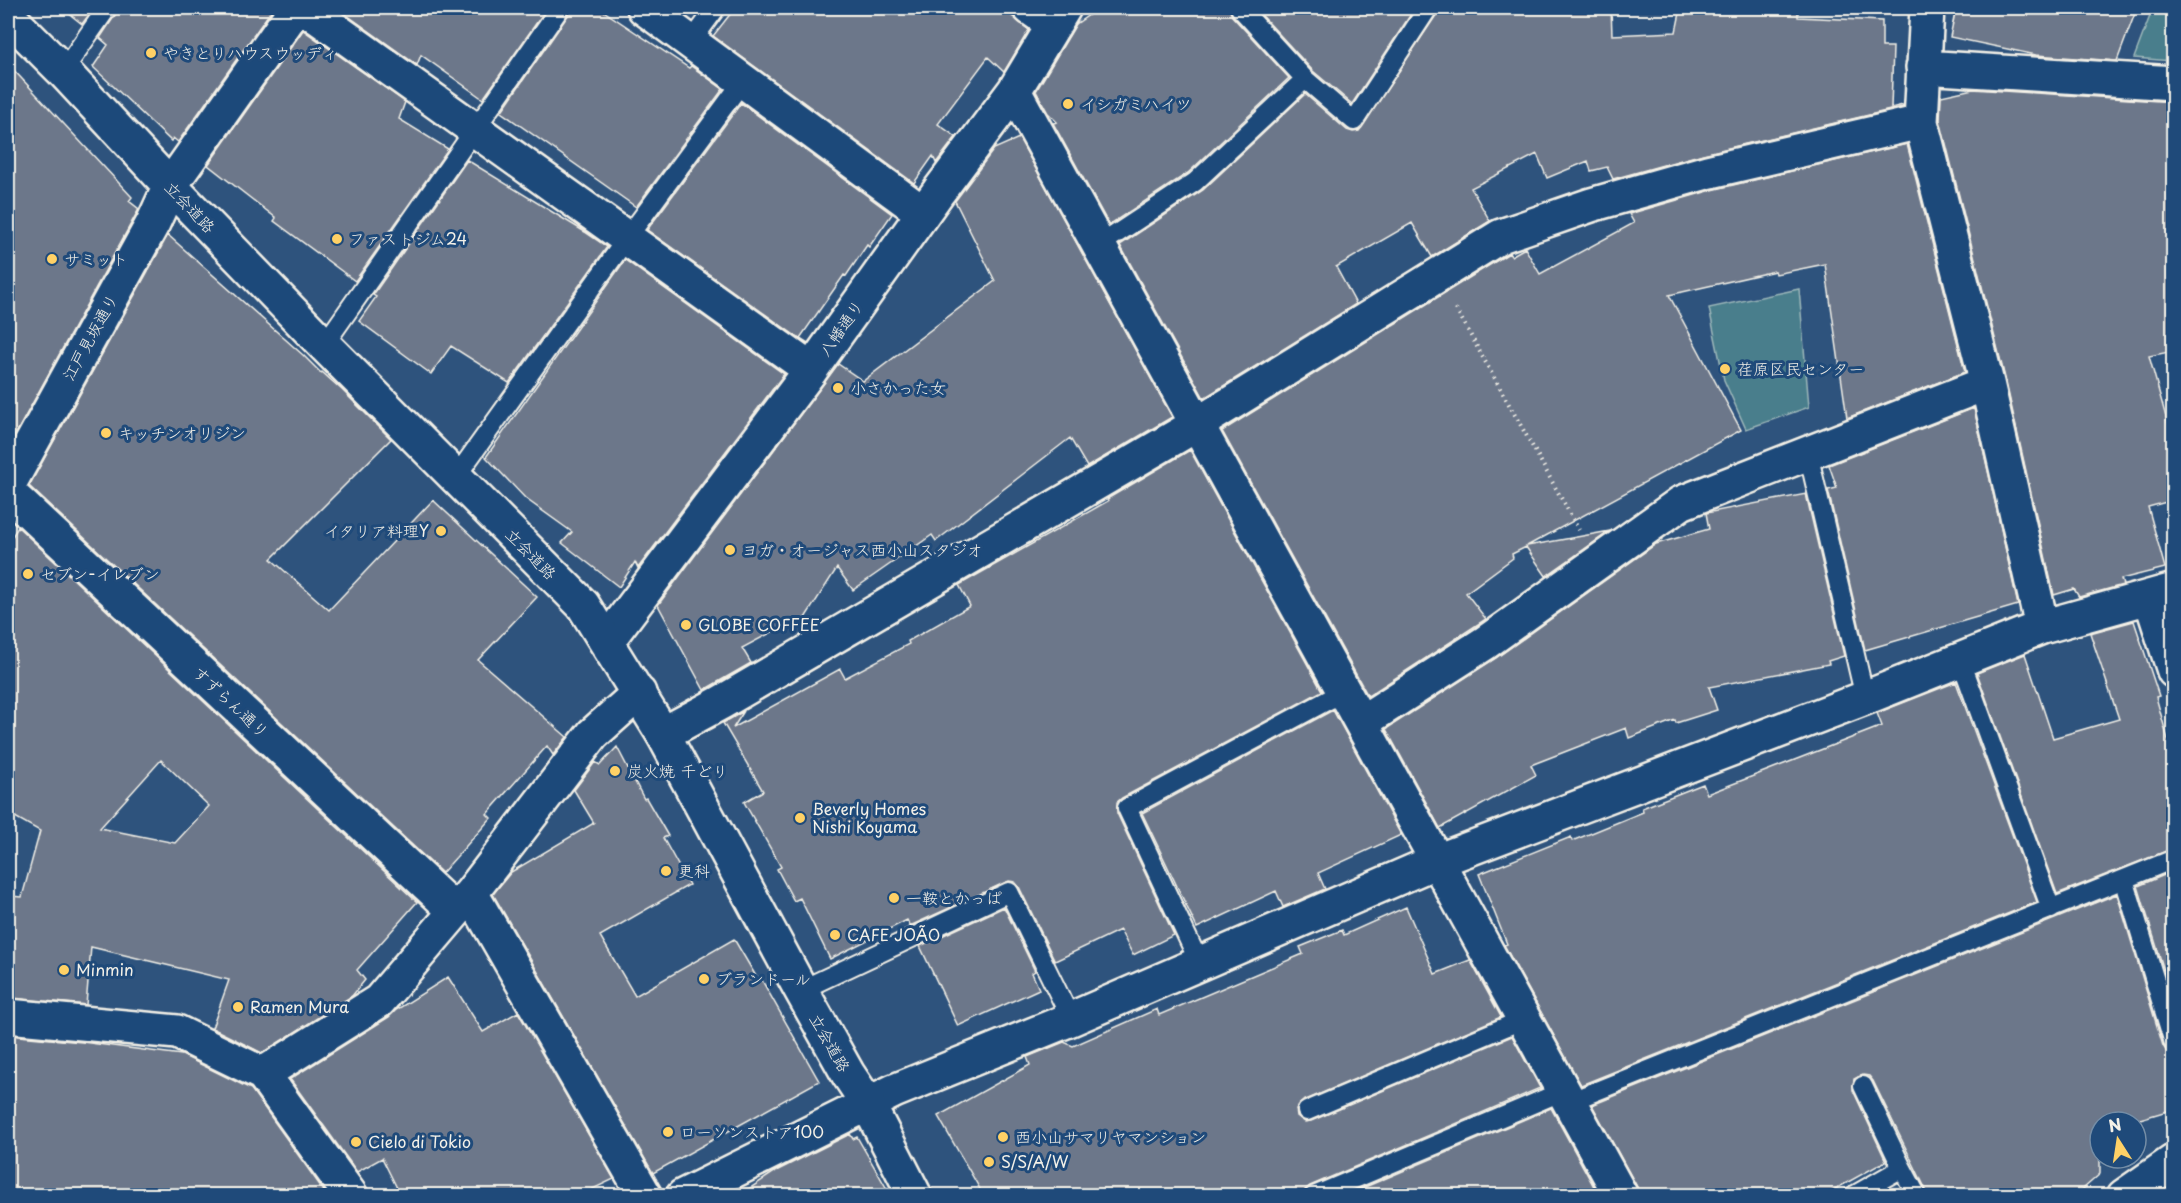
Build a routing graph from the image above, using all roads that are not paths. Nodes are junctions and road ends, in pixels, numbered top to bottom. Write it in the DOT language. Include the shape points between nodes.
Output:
graph roads {
  1 [pos="107,8"];
  2 [pos="296,8"];
  3 [pos="306,8"];
  4 [pos="560,8"];
  5 [pos="644,8"];
  6 [pos="716,8"];
  7 [pos="1240,8"];
  8 [pos="1428,8"];
  9 [pos="1927,8"];
  10 [pos="1049,13"];
  11 [pos="8,16"];
  12 [pos="691,42"];
  13 [pos="1923,67"];
  14 [pos="63,71"];
  15 [pos="1305,79"];
  16 [pos="743,81"];
  17 [pos="2174,83"];
  18 [pos="1014,91"];
  19 [pos="1921,122"];
  20 [pos="475,129"];
  21 [pos="170,186"];
  22 [pos="923,213"];
  23 [pos="627,238"];
  24 [pos="1098,246"];
  25 [pos="324,345"];
  26 [pos="811,370"];
  27 [pos="1987,382"];
  28 [pos="1196,425"];
  29 [pos="1808,453"];
  30 [pos="455,478"];
  31 [pos="8,486"];
  32 [pos="8,492"];
  33 [pos="2162,593"];
  34 [pos="2042,627"];
  35 [pos="607,641"];
  36 [pos="1961,661"];
  37 [pos="2174,671"];
  38 [pos="1345,691"];
  39 [pos="639,693"];
  40 [pos="1865,698"];
  41 [pos="1362,722"];
  42 [pos="663,734"];
  43 [pos="2174,859"];
  44 [pos="1437,861"];
  45 [pos="2124,879"];
  46 [pos="463,902"];
  47 [pos="2050,909"];
  48 [pos="1199,962"];
  49 [pos="801,990"];
  50 [pos="8,1016"];
  51 [pos="1071,1019"];
  52 [pos="1524,1019"];
  53 [pos="2174,1043"];
  54 [pos="263,1074"];
  55 [pos="1863,1086"];
  56 [pos="1566,1096"];
  57 [pos="868,1104"];
  58 [pos="1307,1111"];
  59 [pos="2174,1161"];
  60 [pos="1902,1168"];
  61 [pos="351,1196"];
  62 [pos="645,1196"];
  63 [pos="683,1196"];
  64 [pos="915,1196"];
  65 [pos="1314,1196"];
  66 [pos="1621,1196"];
  67 [pos="1853,1196"];
  68 [pos="1917,1196"];
  69 [pos="2124,1196"];
  1 -- 14 [label="lane"];
  2 -- 21 [label="street, 江戸見坂通り"];
  3 -- 20 [label="street"];
  4 -- 20 [label="lane"];
  5 -- 12 [label="street"];
  6 -- 12 [label="lane"];
  7 -- 15 [label="lane"];
  8 -- 15 [label="lane" via="1354,121"];
  9 -- 13 [label="street"];
  10 -- 18 [label="street, 八幡通り"];
  11 -- 14 [label="street, 立会道路"];
  12 -- 16 [label="street"];
  13 -- 17 [label="street"];
  13 -- 19 [label="street"];
  14 -- 21 [label="street, 立会道路"];
  15 -- 24 [label="lane" via="1194,182"];
  16 -- 22 [label="street"];
  16 -- 23 [label="lane"];
  18 -- 22 [label="street, 八幡通り"];
  18 -- 24 [label="street"];
  19 -- 27 [label="street"];
  19 -- 28 [label="street" via="1707,172 1501,236"];
  20 -- 23 [label="street"];
  20 -- 25 [label="lane"];
  21 -- 25 [label="street, 立会道路"];
  21 -- 31 [label="street, 江戸見坂通り"];
  22 -- 26 [label="street, 八幡通り"];
  23 -- 26 [label="street"];
  23 -- 30 [label="lane"];
  24 -- 28 [label="street"];
  25 -- 30 [label="street, 立会道路"];
  26 -- 35 [label="street, 八幡通り"];
  27 -- 29 [label="street"];
  27 -- 34 [label="street"];
  28 -- 38 [label="street"];
  28 -- 42 [label="street"];
  29 -- 40 [label="lane"];
  29 -- 41 [label="street" via="1680,503 1485,643"];
  30 -- 35 [label="street, 立会道路" via="583,605"];
  32 -- 46 [label="street, すずらん通り"];
  33 -- 34 [label="street"];
  33 -- 37 [label="street"];
  34 -- 36 [label="street"];
  35 -- 39 [label="street, 立会道路"];
  36 -- 40 [label="street"];
  36 -- 47 [label="lane"];
  38 -- 41 [label="street"];
  38 -- 48 [label="lane" via="1127,808"];
  39 -- 42 [label="street, 立会道路"];
  39 -- 46 [label="street" via="593,734"];
  40 -- 44 [label="street"];
  41 -- 44 [label="street"];
  42 -- 49 [label="street, 立会道路"];
  43 -- 45 [label="lane"];
  44 -- 48 [label="street"];
  44 -- 52 [label="street"];
  45 -- 47 [label="lane"];
  45 -- 53 [label="lane"];
  46 -- 54 [label="street" via="379,1001"];
  46 -- 62 [label="street, すずらん通り"];
  47 -- 56 [label="lane"];
  48 -- 51 [label="street"];
  49 -- 51 [label="lane" via="1009,892"];
  49 -- 57 [label="street, 立会道路"];
  50 -- 54 [label="street" via="177,1032"];
  51 -- 57 [label="street"];
  52 -- 56 [label="street"];
  52 -- 58 [label="lane"];
  54 -- 61 [label="street"];
  55 -- 60 [label="lane"];
  56 -- 65 [label="lane"];
  56 -- 66 [label="street"];
  57 -- 63 [label="street"];
  57 -- 64 [label="street, 立会道路"];
  59 -- 69 [label="street"];
  60 -- 67 [label="lane"];
  60 -- 68 [label="lane"];
}
